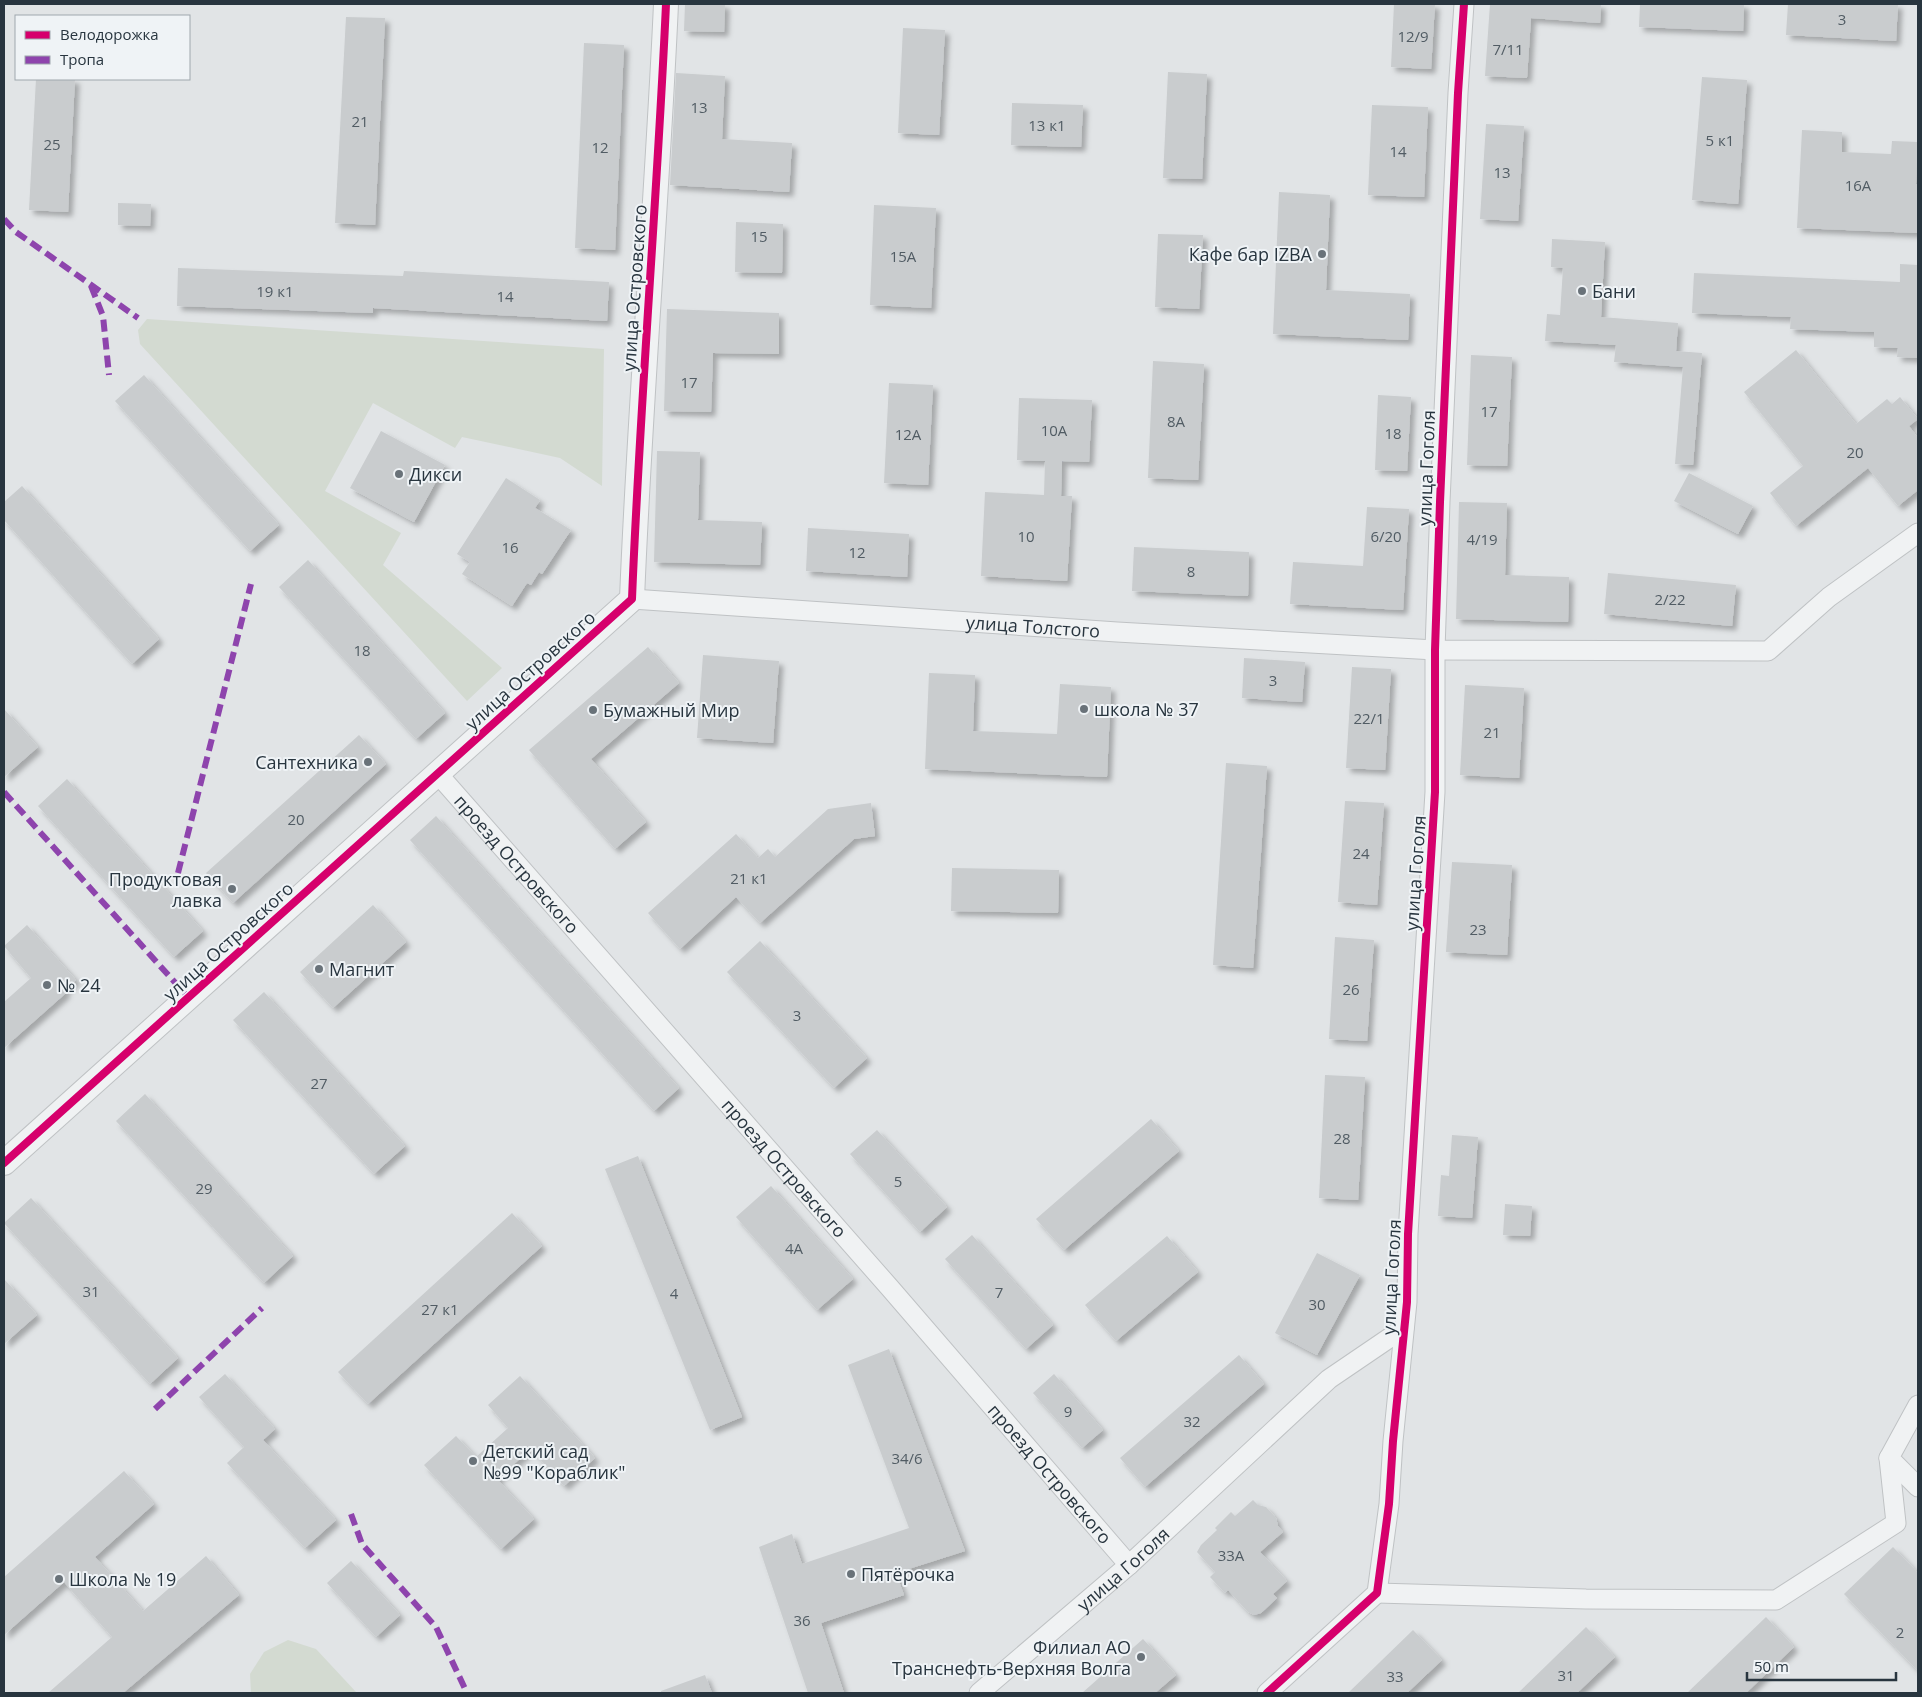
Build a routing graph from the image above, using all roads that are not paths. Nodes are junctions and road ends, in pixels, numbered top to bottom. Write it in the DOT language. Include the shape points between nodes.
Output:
graph roads {
  1 [pos="666,4"];
  2 [pos="1464,4"];
  3 [pos="1918,533"];
  4 [pos="632,599"];
  5 [pos="1435,650"];
  6 [pos="437,773"];
  7 [pos="4,1163"];
  8 [pos="1404,1328"];
  9 [pos="1918,1405"];
  10 [pos="1889,1458"];
  11 [pos="1918,1487"];
  12 [pos="1129,1564"];
  13 [pos="1377,1592"];
  14 [pos="979,1693"];
  15 [pos="1267,1693"];
  1 -- 4 [label="street, улица Островского"];
  2 -- 5 [label="street, улица Гоголя"];
  3 -- 5 [label="street, улица Толстого" via="1829,597 1768,651"];
  4 -- 5 [label="street, улица Толстого"];
  4 -- 6 [label="street, улица Островского"];
  5 -- 8 [label="street, улица Гоголя" via="1435,792"];
  6 -- 7 [label="street, улица Островского"];
  6 -- 12 [label="street, проезд Островского"];
  8 -- 12 [label="street, улица Гоголя" via="1310,1396"];
  8 -- 13 [label="street, улица Гоголя" via="1389,1504"];
  9 -- 10 [label="street"];
  10 -- 11 [label="street"];
  10 -- 13 [label="street" via="1896,1523 1776,1600"];
  12 -- 14 [label="street, улица Гоголя"];
  13 -- 15 [label="street"];
}
